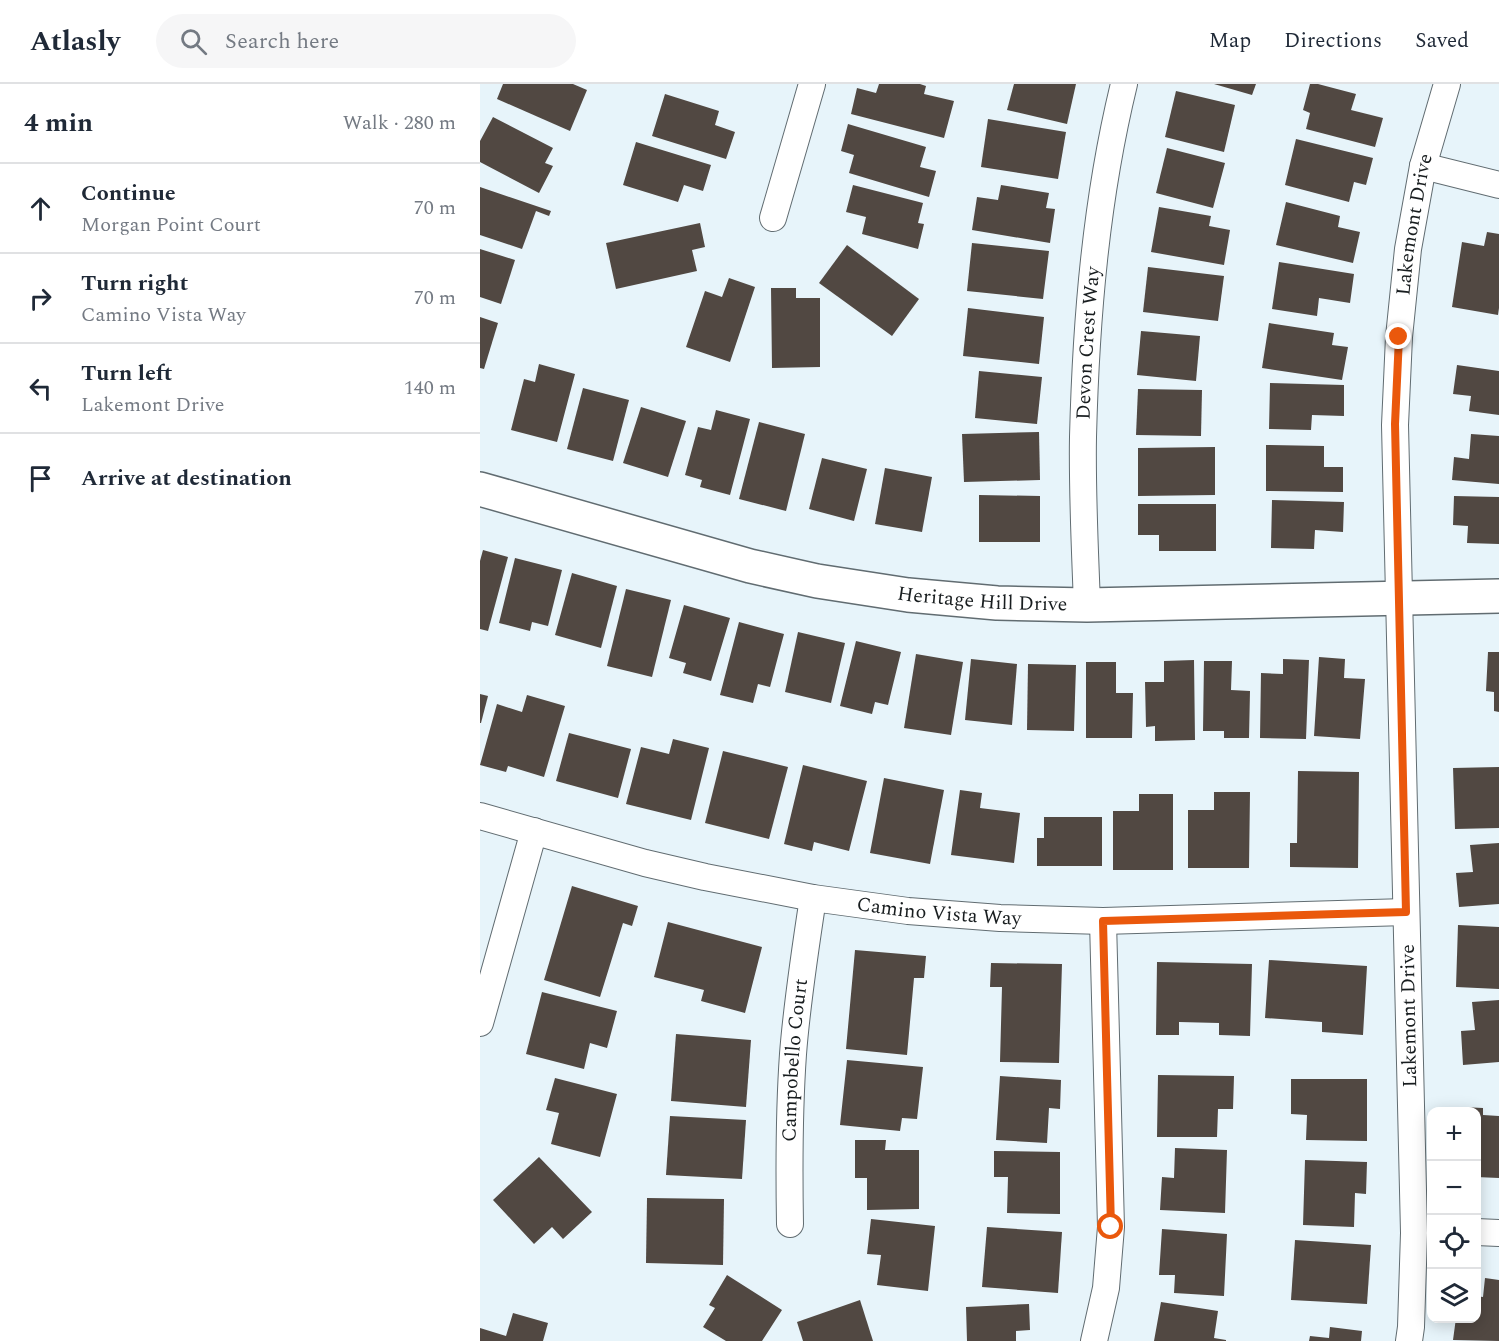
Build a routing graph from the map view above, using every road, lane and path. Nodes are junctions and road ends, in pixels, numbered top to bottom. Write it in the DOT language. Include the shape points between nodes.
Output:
graph roads {
  1 [pos="812,84"];
  2 [pos="1124,84"];
  3 [pos="1446,84"];
  4 [pos="1423,166"];
  5 [pos="1499,184"];
  6 [pos="773,218"];
  7 [pos="480,489"];
  8 [pos="1499,596"];
  9 [pos="1399,598"];
  10 [pos="1087,605"];
  11 [pos="480,816"];
  12 [pos="534,831"];
  13 [pos="813,898"];
  14 [pos="1406,912"];
  15 [pos="1103,921"];
  16 [pos="480,1023"];
  17 [pos="790,1224"];
  18 [pos="1481,1232"];
  19 [pos="1423,1233"];
  20 [pos="1499,1233"];
  21 [pos="1094,1341"];
  22 [pos="1409,1341"];
  1 -- 6 [label="street"];
  2 -- 10 [label="street, Devon Crest Way" via="1098,219 1087,329 1083,438"];
  3 -- 4 [label="street, Lakemont Drive"];
  4 -- 5 [label="street"];
  4 -- 9 [label="street, Lakemont Drive" via="1408,249 1399,337 1395,424"];
  7 -- 10 [label="street, Heritage Hill Drive" via="750,566 817,581 908,596"];
  8 -- 9 [label="street, Heritage Hill Drive"];
  9 -- 10 [label="street, Heritage Hill Drive"];
  9 -- 14 [label="street, Lakemont Drive"];
  11 -- 12 [label="street, Camino Vista Way"];
  12 -- 13 [label="street, Camino Vista Way" via="645,863"];
  12 -- 16 [label="street"];
  13 -- 15 [label="street, Camino Vista Way" via="908,911"];
  13 -- 17 [label="street, Campobello Court" via="794,1052"];
  14 -- 15 [label="street, Camino Vista Way"];
  14 -- 19 [label="street, Lakemont Drive"];
  15 -- 21 [label="street" via="1111,1227 1106,1288"];
  18 -- 20 [label="street"];
  19 -- 22 [label="street, Lakemont Drive"];
}
